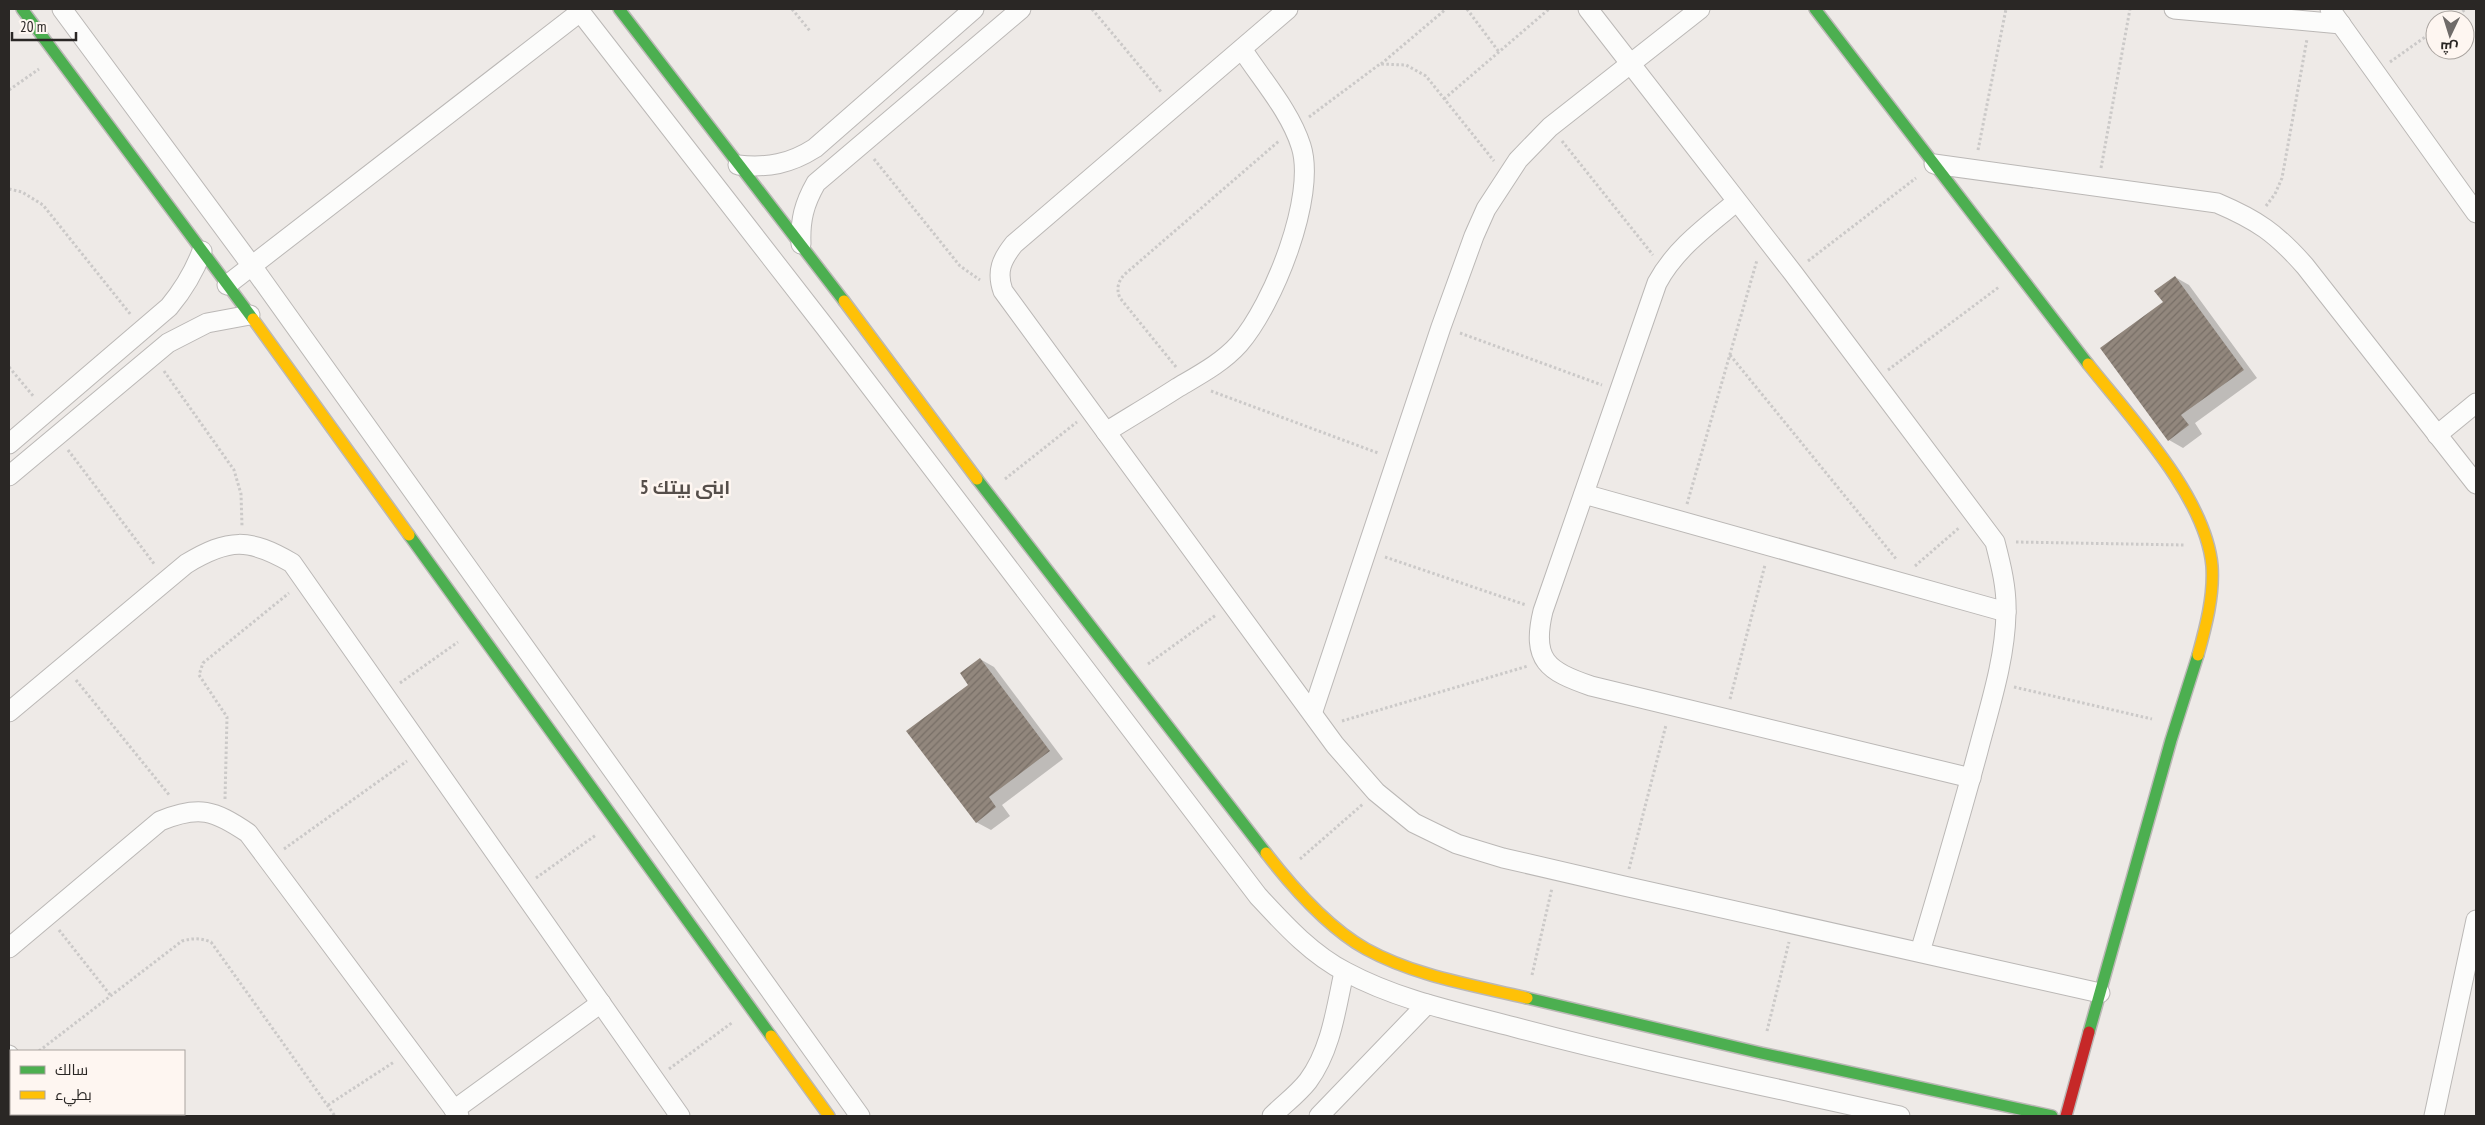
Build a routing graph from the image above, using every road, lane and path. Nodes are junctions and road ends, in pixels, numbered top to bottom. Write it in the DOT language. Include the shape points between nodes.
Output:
graph roads {
  1 [pos="22,9"];
  2 [pos="62,9"];
  3 [pos="619,9"];
  4 [pos="792,9"];
  5 [pos="974,9"];
  6 [pos="1092,9"];
  7 [pos="1288,9"];
  8 [pos="1446,9"];
  9 [pos="1467,9"];
  10 [pos="1550,9"];
  11 [pos="1588,9"];
  12 [pos="1700,9"];
  13 [pos="1815,9"];
  14 [pos="2006,9"];
  15 [pos="2130,9"];
  16 [pos="2174,9"];
  17 [pos="579,10"];
  18 [pos="1014,11"];
  19 [pos="2336,16"];
  20 [pos="2310,21"];
  21 [pos="810,31"];
  22 [pos="2425,37"];
  23 [pos="1242,49"];
  24 [pos="1499,52"];
  25 [pos="57,55"];
  26 [pos="1630,63"];
  27 [pos="1380,64"];
  28 [pos="2375,72"];
  29 [pos="9,90"];
  30 [pos="1444,99"];
  31 [pos="1174,107"];
  32 [pos="1550,127"];
  33 [pos="1294,128"];
  34 [pos="861,143"];
  35 [pos="815,148"];
  36 [pos="1934,164"];
  37 [pos="738,165"];
  38 [pos="831,168"];
  39 [pos="1974,170"];
  40 [pos="1506,176"];
  41 [pos="2098,187"];
  42 [pos="9,189"];
  43 [pos="1736,202"];
  44 [pos="2476,213"];
  45 [pos="2251,217"];
  46 [pos="1764,236"];
  47 [pos="802,244"];
  48 [pos="202,251"];
  49 [pos="252,266"];
  50 [pos="1664,269"];
  51 [pos="1793,273"];
  52 [pos="2018,273"];
  53 [pos="227,285"];
  54 [pos="1003,291"];
  55 [pos="250,315"];
  56 [pos="148,325"];
  57 [pos="1441,326"];
  58 [pos="168,343"];
  59 [pos="1730,355"];
  60 [pos="153,356"];
  61 [pos="9,367"];
  62 [pos="1874,380"];
  63 [pos="1188,382"];
  64 [pos="1619,391"];
  65 [pos="2476,403"];
  66 [pos="1091,411"];
  67 [pos="47,412"];
  68 [pos="1106,432"];
  69 [pos="2437,435"];
  70 [pos="57,436"];
  71 [pos="9,444"];
  72 [pos="1398,461"];
  73 [pos="9,476"];
  74 [pos="2476,484"];
  75 [pos="987,493"];
  76 [pos="1584,494"];
  77 [pos="1974,514"];
  78 [pos="1682,522"];
  79 [pos="440,529"];
  80 [pos="1995,542"];
  81 [pos="239,544"];
  82 [pos="1770,546"];
  83 [pos="2209,546"];
  84 [pos="417,548"];
  85 [pos="1367,550"];
  86 [pos="167,580"];
  87 [pos="305,580"];
  88 [pos="1913,580"];
  89 [pos="1233,603"];
  90 [pos="1543,611"];
  91 [pos="2006,612"];
  92 [pos="476,630"];
  93 [pos="1546,661"];
  94 [pos="64,666"];
  95 [pos="1130,677"];
  96 [pos="1997,683"];
  97 [pos="385,693"];
  98 [pos="1671,706"];
  99 [pos="1312,711"];
  100 [pos="9,712"];
  101 [pos="1725,719"];
  102 [pos="2175,725"];
  103 [pos="1323,727"];
  104 [pos="424,749"];
  105 [pos="1971,778"];
  106 [pos="1376,792"];
  107 [pos="183,812"];
  108 [pos="224,817"];
  109 [pos="616,822"];
  110 [pos="268,860"];
  111 [pos="1556,870"];
  112 [pos="1282,874"];
  113 [pos="1624,886"];
  114 [pos="522,889"];
  115 [pos="47,916"];
  116 [pos="2476,920"];
  117 [pos="1794,924"];
  118 [pos="9,948"];
  119 [pos="1920,952"];
  120 [pos="1344,972"];
  121 [pos="2100,993"];
  122 [pos="111,996"];
  123 [pos="1527,997"];
  124 [pos="601,1004"];
  125 [pos="1427,1004"];
  126 [pos="751,1009"];
  127 [pos="40,1050"];
  128 [pos="410,1051"];
  129 [pos="1762,1053"];
  130 [pos="655,1080"];
  131 [pos="328,1105"];
  132 [pos="456,1113"];
  133 [pos="335,1116"];
  134 [pos="680,1116"];
  135 [pos="829,1116"];
  136 [pos="860,1116"];
  137 [pos="1272,1116"];
  138 [pos="1319,1116"];
  139 [pos="1900,1116"];
  140 [pos="2052,1116"];
  141 [pos="2066,1116"];
  142 [pos="2434,1116"];
  1 -- 25 [label="street"];
  2 -- 49 [label="street"];
  3 -- 37 [label="street"];
  4 -- 21 [label="path"];
  5 -- 35 [label="street"];
  6 -- 31 [label="path"];
  7 -- 23 [label="street"];
  8 -- 27 [label="path"];
  9 -- 24 [label="path"];
  10 -- 24 [label="path"];
  11 -- 26 [label="street"];
  12 -- 26 [label="street"];
  13 -- 36 [label="street"];
  14 -- 39 [label="path"];
  15 -- 41 [label="path"];
  16 -- 20 [label="street"];
  17 -- 49 [label="street"];
  17 -- 120 [label="street" via="1258,896 1297,938"];
  18 -- 34 [label="street"];
  19 -- 20 [label="street"];
  19 -- 28 [label="street"];
  20 -- 45 [label="path" via="2282,178 2265,207"];
  22 -- 28 [label="path"];
  23 -- 31 [label="street"];
  23 -- 33 [label="street"];
  24 -- 30 [label="path"];
  25 -- 29 [label="path"];
  25 -- 48 [label="street"];
  26 -- 32 [label="street"];
  26 -- 43 [label="street"];
  27 -- 30 [label="path" via="1406,65 1416,69 1426,76"];
  27 -- 33 [label="path"];
  28 -- 44 [label="street"];
  30 -- 40 [label="path"];
  31 -- 54 [label="street" via="1014,244 1000,266"];
  32 -- 40 [label="street"];
  32 -- 50 [label="path"];
  33 -- 63 [label="street" via="1306,170 1304,192 1301,214 1278,276 1239,344"];
  33 -- 63 [label="path" via="1125,274 1119,283 1120,298"];
  34 -- 38 [label="street"];
  34 -- 54 [label="path" via="960,266"];
  35 -- 37 [label="street" via="798,159 779,165 758,168"];
  35 -- 38 [label="street"];
  36 -- 39 [label="street"];
  36 -- 51 [label="path"];
  36 -- 52 [label="street"];
  37 -- 47 [label="street"];
  38 -- 47 [label="street" via="816,183 806,202 800,222"];
  39 -- 41 [label="street"];
  40 -- 57 [label="street" via="1474,236"];
  41 -- 45 [label="street" via="2217,203"];
  42 -- 56 [label="path" via="22,192 42,205"];
  43 -- 46 [label="street"];
  43 -- 50 [label="street" via="1687,244"];
  45 -- 69 [label="street" via="2281,239 2305,266"];
  46 -- 51 [label="street"];
  46 -- 59 [label="path"];
  47 -- 75 [label="street"];
  48 -- 53 [label="street"];
  48 -- 56 [label="street" via="183,290"];
  49 -- 53 [label="street"];
  49 -- 79 [label="street"];
  50 -- 64 [label="street"];
  51 -- 62 [label="street"];
  52 -- 62 [label="path"];
  52 -- 83 [label="street" via="2178,480 2197,511"];
  53 -- 55 [label="street"];
  54 -- 66 [label="street"];
  55 -- 58 [label="street" via="207,323"];
  55 -- 84 [label="street"];
  56 -- 58 [label="street"];
  56 -- 67 [label="street"];
  57 -- 64 [label="path"];
  57 -- 72 [label="street"];
  58 -- 60 [label="street"];
  59 -- 78 [label="path"];
  59 -- 88 [label="path"];
  60 -- 70 [label="street"];
  60 -- 81 [label="path" via="234,470 242,502"];
  61 -- 67 [label="path"];
  62 -- 77 [label="street"];
  63 -- 68 [label="street"];
  63 -- 72 [label="path"];
  64 -- 76 [label="street"];
  65 -- 69 [label="street"];
  66 -- 68 [label="street"];
  66 -- 75 [label="path"];
  67 -- 71 [label="street"];
  68 -- 89 [label="street"];
  69 -- 74 [label="street"];
  70 -- 73 [label="street"];
  70 -- 86 [label="path"];
  72 -- 85 [label="street"];
  75 -- 95 [label="street"];
  76 -- 78 [label="street"];
  76 -- 90 [label="street"];
  77 -- 80 [label="street"];
  77 -- 88 [label="path"];
  78 -- 82 [label="street"];
  79 -- 84 [label="street"];
  79 -- 136 [label="street"];
  80 -- 83 [label="path"];
  80 -- 91 [label="street" via="2003,575"];
  81 -- 86 [label="street" via="210,549"];
  81 -- 87 [label="street" via="267,549 292,563"];
  82 -- 88 [label="street"];
  82 -- 101 [label="path"];
  83 -- 102 [label="street" via="2212,579 2209,612"];
  84 -- 92 [label="street"];
  85 -- 90 [label="path"];
  85 -- 99 [label="street"];
  86 -- 94 [label="street"];
  87 -- 97 [label="street"];
  87 -- 108 [label="path" via="203,663 200,669 199,676 226,717"];
  88 -- 91 [label="street"];
  89 -- 95 [label="path"];
  89 -- 99 [label="street"];
  90 -- 93 [label="street" via="1538,631 1539,647"];
  91 -- 96 [label="street"];
  92 -- 97 [label="path"];
  92 -- 109 [label="street"];
  93 -- 98 [label="street" via="1557,672 1591,686"];
  93 -- 103 [label="path"];
  94 -- 100 [label="street"];
  94 -- 107 [label="path"];
  95 -- 112 [label="street"];
  96 -- 102 [label="path"];
  96 -- 105 [label="street"];
  97 -- 104 [label="street"];
  98 -- 101 [label="street"];
  98 -- 113 [label="path"];
  99 -- 103 [label="street"];
  101 -- 105 [label="street"];
  102 -- 121 [label="street"];
  103 -- 106 [label="street"];
  104 -- 110 [label="path"];
  104 -- 114 [label="street"];
  105 -- 119 [label="street"];
  106 -- 111 [label="street" via="1414,823 1457,844"];
  106 -- 112 [label="path"];
  107 -- 108 [label="street"];
  107 -- 115 [label="street" via="160,821"];
  108 -- 110 [label="street" via="248,834"];
  109 -- 114 [label="path"];
  109 -- 126 [label="street"];
  110 -- 128 [label="street"];
  111 -- 113 [label="street"];
  111 -- 123 [label="path"];
  112 -- 123 [label="street" via="1328,920 1356,942 1396,963 1432,976"];
  113 -- 117 [label="street"];
  114 -- 124 [label="street"];
  115 -- 118 [label="street"];
  115 -- 122 [label="path"];
  116 -- 142 [label="street"];
  117 -- 119 [label="street"];
  117 -- 129 [label="path"];
  119 -- 121 [label="street"];
  120 -- 125 [label="street" via="1384,991"];
  120 -- 137 [label="street" via="1326,1046 1318,1065 1307,1082"];
  121 -- 141 [label="street"];
  122 -- 127 [label="path"];
  122 -- 131 [label="path" via="182,941 197,938 211,942"];
  123 -- 129 [label="street"];
  124 -- 130 [label="street"];
  124 -- 132 [label="street"];
  125 -- 138 [label="street"];
  125 -- 139 [label="street" via="1569,1042"];
  126 -- 130 [label="path"];
  126 -- 135 [label="street"];
  128 -- 131 [label="path"];
  128 -- 132 [label="street"];
  129 -- 140 [label="street"];
  130 -- 134 [label="street"];
  131 -- 133 [label="path"];
}
